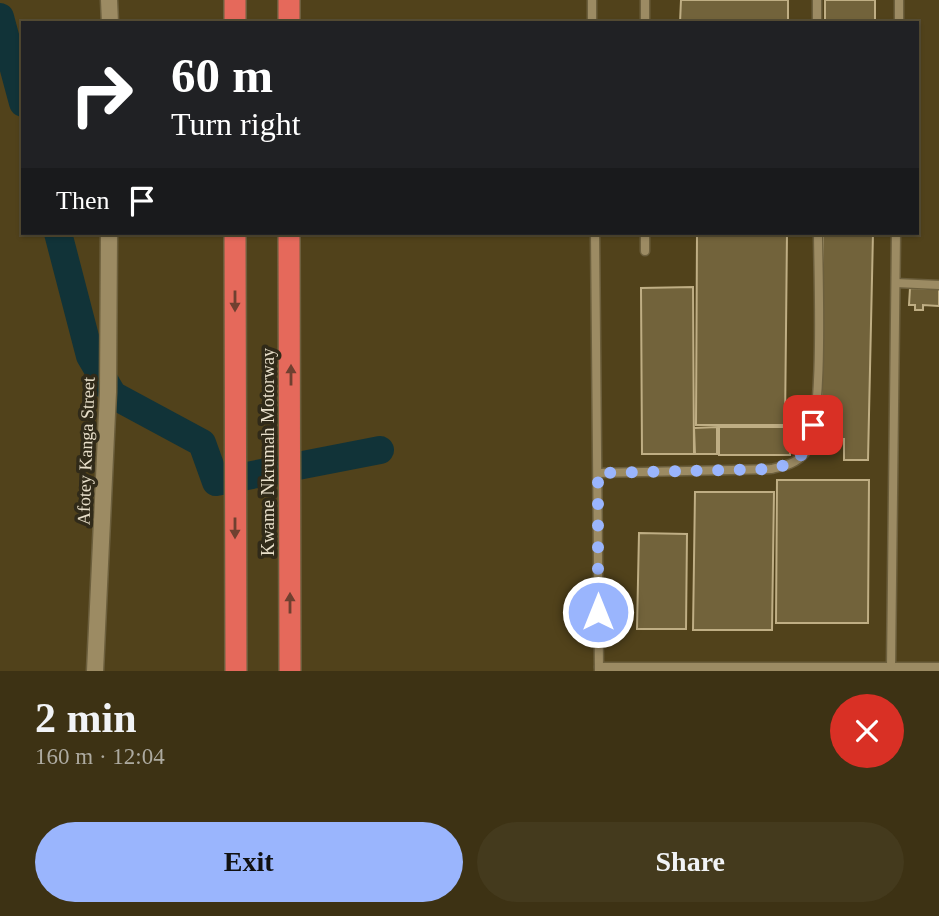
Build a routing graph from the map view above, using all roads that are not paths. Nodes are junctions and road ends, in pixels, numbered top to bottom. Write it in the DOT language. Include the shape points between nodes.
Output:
graph roads {
  1 [pos="109,0"];
  2 [pos="235,0"];
  3 [pos="289,0"];
  4 [pos="592,0"];
  5 [pos="645,0"];
  6 [pos="817,0"];
  7 [pos="899,0"];
  8 [pos="110,21"];
  9 [pos="235,21"];
  10 [pos="289,21"];
  11 [pos="592,21"];
  12 [pos="645,21"];
  13 [pos="817,21"];
  14 [pos="899,21"];
  15 [pos="109,235"];
  16 [pos="235,235"];
  17 [pos="289,235"];
  18 [pos="595,235"];
  19 [pos="645,235"];
  20 [pos="818,235"];
  21 [pos="896,235"];
  22 [pos="645,251"];
  23 [pos="896,283"];
  24 [pos="939,285"];
  25 [pos="598,473"];
  26 [pos="891,667"];
  27 [pos="939,667"];
  28 [pos="599,669"];
  29 [pos="96,671"];
  30 [pos="236,671"];
  31 [pos="290,671"];
  1 -- 8 [label="street"];
  2 -- 9 [label="highway"];
  3 -- 10 [label="highway"];
  4 -- 11 [label="lane"];
  5 -- 12 [label="lane"];
  6 -- 13 [label="lane"];
  7 -- 14 [label="lane"];
  15 -- 29 [label="street, Afotey Kanga Street" via="108,392"];
  16 -- 30 [label="highway, Kwame Nkrumah Motorway, one-way"];
  31 -- 17 [label="highway, Kwame Nkrumah Motorway, one-way"];
  18 -- 25 [label="lane"];
  19 -- 22 [label="lane"];
  20 -- 25 [label="lane" via="817,363 813,425 806,452 793,464 771,469"];
  21 -- 23 [label="lane"];
  23 -- 24 [label="lane"];
  23 -- 26 [label="lane"];
  25 -- 28 [label="lane"];
  26 -- 27 [label="lane"];
  26 -- 28 [label="lane"];
}
